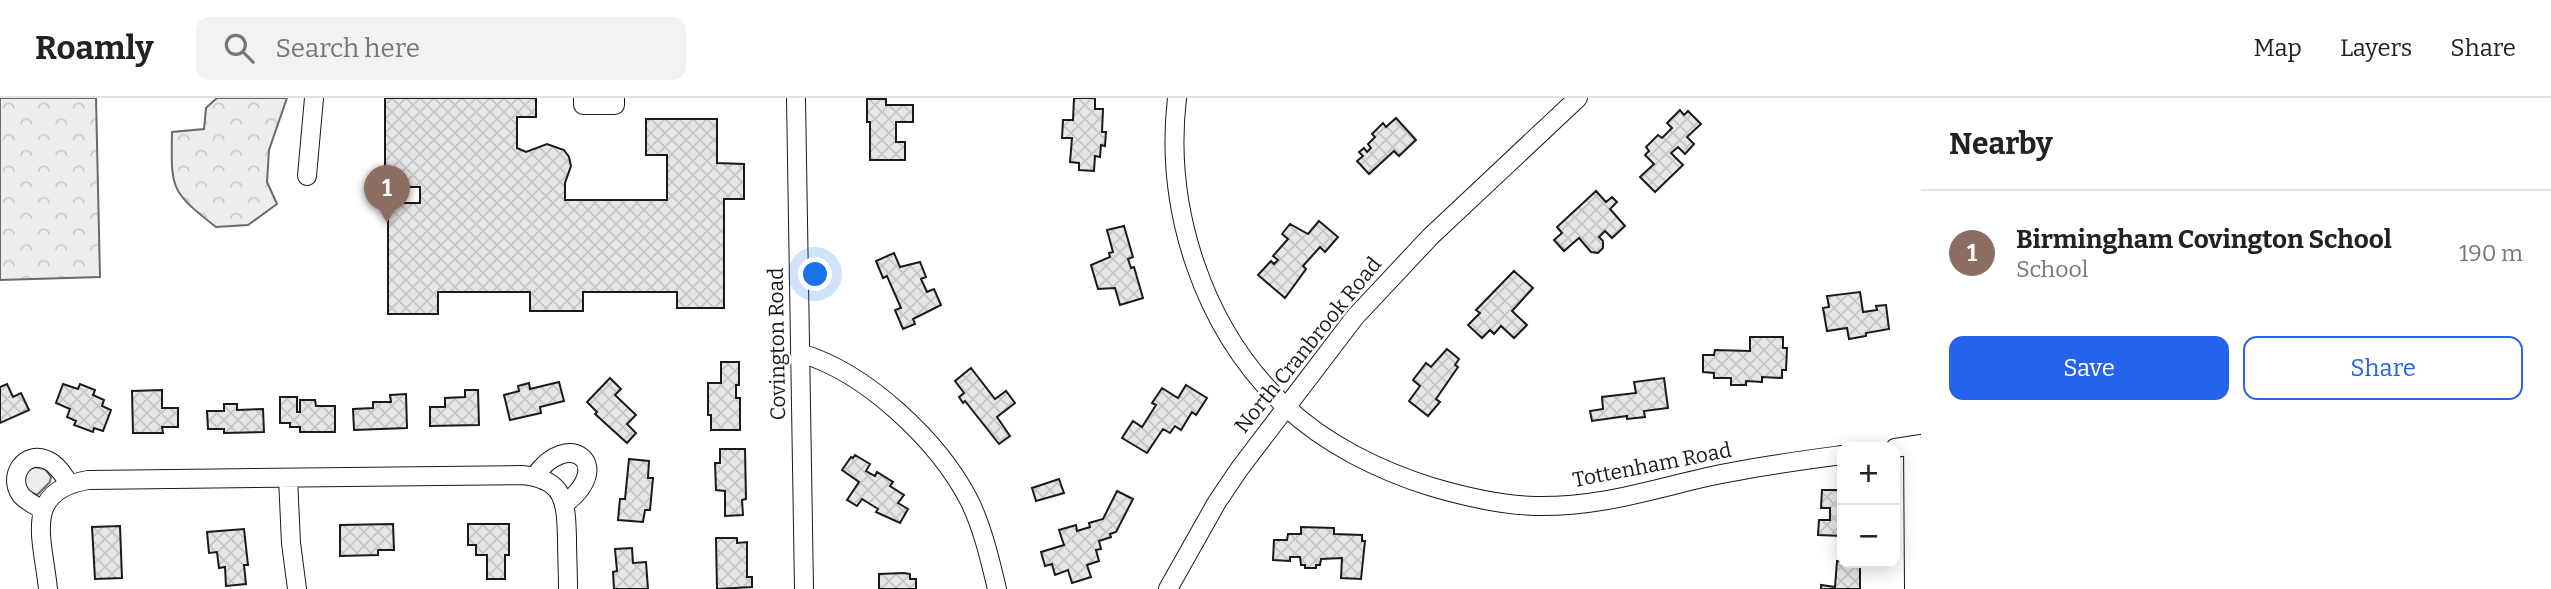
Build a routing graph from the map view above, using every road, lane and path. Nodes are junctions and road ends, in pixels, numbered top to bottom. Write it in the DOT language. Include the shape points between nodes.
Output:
graph roads {
  1 [pos="314,98"];
  2 [pos="583,98"];
  3 [pos="615,98"];
  4 [pos="796,98"];
  5 [pos="1177,98"];
  6 [pos="1578,98"];
  7 [pos="307,176"];
  8 [pos="800,353"];
  9 [pos="1285,407"];
  10 [pos="1909,446"];
  11 [pos="1837,456"];
  12 [pos="535,476"];
  13 [pos="288,478"];
  14 [pos="69,483"];
  15 [pos="566,503"];
  16 [pos="43,510"];
  17 [pos="48,589"];
  18 [pos="296,589"];
  19 [pos="568,589"];
  20 [pos="804,589"];
  21 [pos="998,589"];
  22 [pos="1168,589"];
  23 [pos="1914,589"];
  1 -- 7 [label="street"];
  2 -- 3 [label="street" via="583,105 615,105"];
  4 -- 8 [label="street, Covington Road"];
  5 -- 9 [label="street, Tottenham Road" via="1177,180 1200,277 1240,353"];
  6 -- 9 [label="street, North Cranbrook Road" via="1395,272"];
  8 -- 20 [label="street, Covington Road"];
  8 -- 21 [label="street" via="853,377 926,440 970,501"];
  9 -- 11 [label="street, Tottenham Road" via="1337,445 1391,472 1461,496 1511,504 1603,502 1709,477"];
  9 -- 22 [label="street, North Cranbrook Road" via="1217,502"];
  10 -- 23 [label="street"];
  12 -- 13 [label="street"];
  12 -- 15 [label="street" via="555,487"];
  12 -- 15 [label="street" via="559,454 580,457 588,478"];
  13 -- 14 [label="street"];
  13 -- 18 [label="street"];
  14 -- 16 [label="street" via="52,494"];
  14 -- 16 [label="street" via="48,460 22,463 16,472 16,486 21,496"];
  15 -- 19 [label="street"];
  16 -- 17 [label="street"];
}
